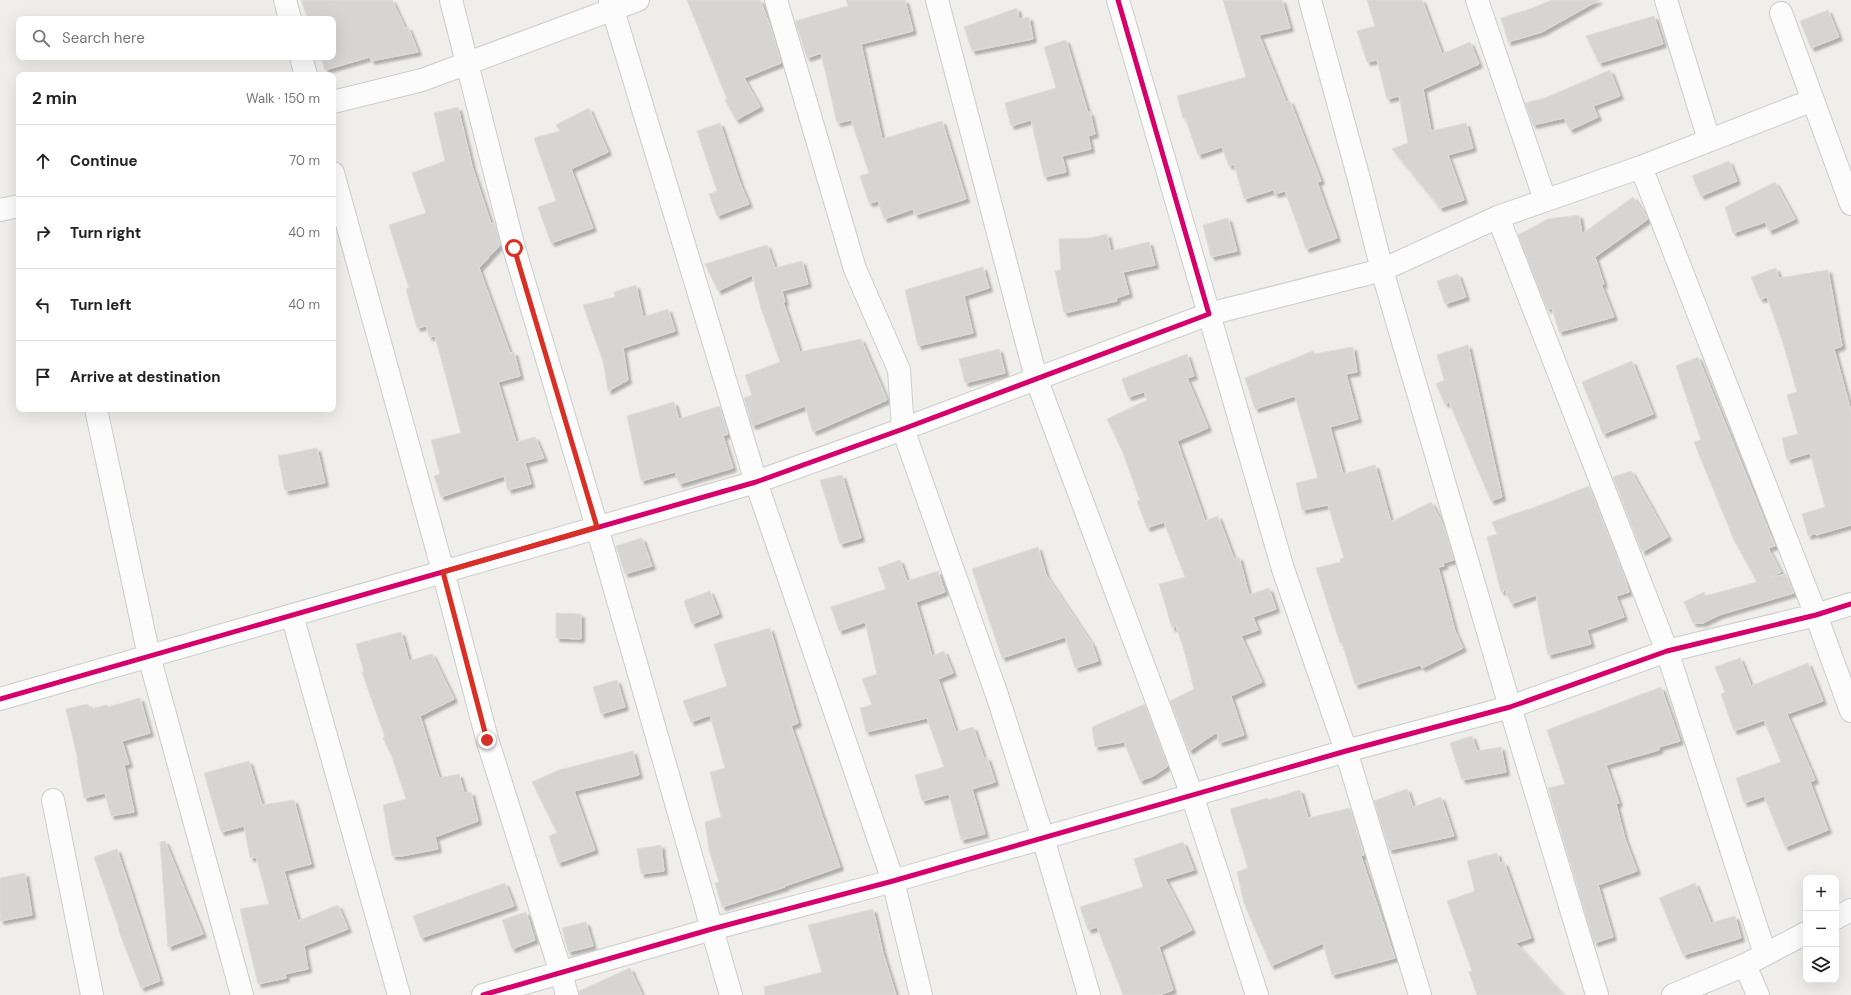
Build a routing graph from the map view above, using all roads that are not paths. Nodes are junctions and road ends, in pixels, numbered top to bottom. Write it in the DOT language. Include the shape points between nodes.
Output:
graph roads {
  1 [pos="285,0"];
  2 [pos="451,0"];
  3 [pos="638,0"];
  4 [pos="776,0"];
  5 [pos="938,0"];
  6 [pos="1118,0"];
  7 [pos="1310,0"];
  8 [pos="1477,0"];
  9 [pos="1666,0"];
  10 [pos="611,4"];
  11 [pos="1781,13"];
  12 [pos="289,16"];
  13 [pos="302,60"];
  14 [pos="467,63"];
  15 [pos="305,72"];
  16 [pos="1813,100"];
  17 [pos="336,101"];
  18 [pos="1709,140"];
  19 [pos="1641,167"];
  20 [pos="336,184"];
  21 [pos="1545,200"];
  22 [pos="1851,204"];
  23 [pos="16,207"];
  24 [pos="0,210"];
  25 [pos="1498,217"];
  26 [pos="1382,270"];
  27 [pos="1208,314"];
  28 [pos="1036,378"];
  29 [pos="97,412"];
  30 [pos="903,429"];
  31 [pos="756,482"];
  32 [pos="597,527"];
  33 [pos="443,572"];
  34 [pos="1851,604"];
  35 [pos="292,615"];
  36 [pos="1816,615"];
  37 [pos="1667,651"];
  38 [pos="149,656"];
  39 [pos="0,699"];
  40 [pos="1510,707"];
  41 [pos="1851,711"];
  42 [pos="1346,751"];
  43 [pos="1192,795"];
  44 [pos="53,800"];
  45 [pos="1043,838"];
  46 [pos="893,881"];
  47 [pos="1851,910"];
  48 [pos="1839,916"];
  49 [pos="712,929"];
  50 [pos="1803,935"];
  51 [pos="1765,954"];
  52 [pos="1745,965"];
  53 [pos="561,973"];
  54 [pos="92,995"];
  55 [pos="242,995"];
  56 [pos="398,995"];
  57 [pos="483,995"];
  58 [pos="566,995"];
  59 [pos="731,995"];
  60 [pos="921,995"];
  61 [pos="1089,995"];
  62 [pos="1257,995"];
  63 [pos="1420,995"];
  64 [pos="1597,995"];
  65 [pos="1673,995"];
  66 [pos="1758,995"];
  1 -- 12 [label="street"];
  2 -- 14 [label="street"];
  3 -- 10 [label="street"];
  4 -- 30 [label="street" via="855,269 900,370"];
  5 -- 28 [label="street"];
  6 -- 27 [label="street"];
  7 -- 26 [label="street"];
  8 -- 21 [label="street"];
  9 -- 18 [label="street"];
  10 -- 14 [label="street"];
  10 -- 31 [label="street"];
  11 -- 16 [label="street"];
  13 -- 15 [label="street"];
  14 -- 17 [label="street" via="422,80"];
  14 -- 32 [label="street" via="514,248"];
  16 -- 18 [label="street"];
  16 -- 22 [label="street"];
  18 -- 19 [label="street"];
  19 -- 21 [label="street"];
  19 -- 36 [label="street"];
  20 -- 33 [label="street"];
  21 -- 25 [label="street"];
  23 -- 24 [label="street"];
  25 -- 26 [label="street"];
  25 -- 37 [label="street"];
  26 -- 27 [label="street"];
  26 -- 40 [label="street"];
  27 -- 28 [label="street"];
  27 -- 42 [label="street" via="1283,569"];
  28 -- 30 [label="street"];
  28 -- 43 [label="street"];
  29 -- 38 [label="street"];
  30 -- 31 [label="street"];
  30 -- 45 [label="street" via="998,695"];
  31 -- 32 [label="street"];
  31 -- 46 [label="street"];
  32 -- 33 [label="street"];
  32 -- 49 [label="street"];
  33 -- 35 [label="street"];
  33 -- 53 [label="street" via="487,740"];
  34 -- 36 [label="street"];
  35 -- 38 [label="street"];
  35 -- 56 [label="street"];
  36 -- 37 [label="street"];
  36 -- 41 [label="street"];
  37 -- 40 [label="street"];
  37 -- 51 [label="street"];
  38 -- 39 [label="street"];
  38 -- 55 [label="street"];
  40 -- 42 [label="street"];
  40 -- 64 [label="street"];
  42 -- 43 [label="street"];
  42 -- 63 [label="street"];
  43 -- 45 [label="street"];
  43 -- 62 [label="street"];
  44 -- 54 [label="street"];
  45 -- 46 [label="street"];
  45 -- 61 [label="street"];
  46 -- 49 [label="street"];
  46 -- 60 [label="street"];
  47 -- 48 [label="street"];
  49 -- 53 [label="street"];
  49 -- 59 [label="street"];
  50 -- 51 [label="street"];
  51 -- 52 [label="street"];
  52 -- 65 [label="street"];
  52 -- 66 [label="street"];
  53 -- 57 [label="street"];
  53 -- 58 [label="street"];
}
